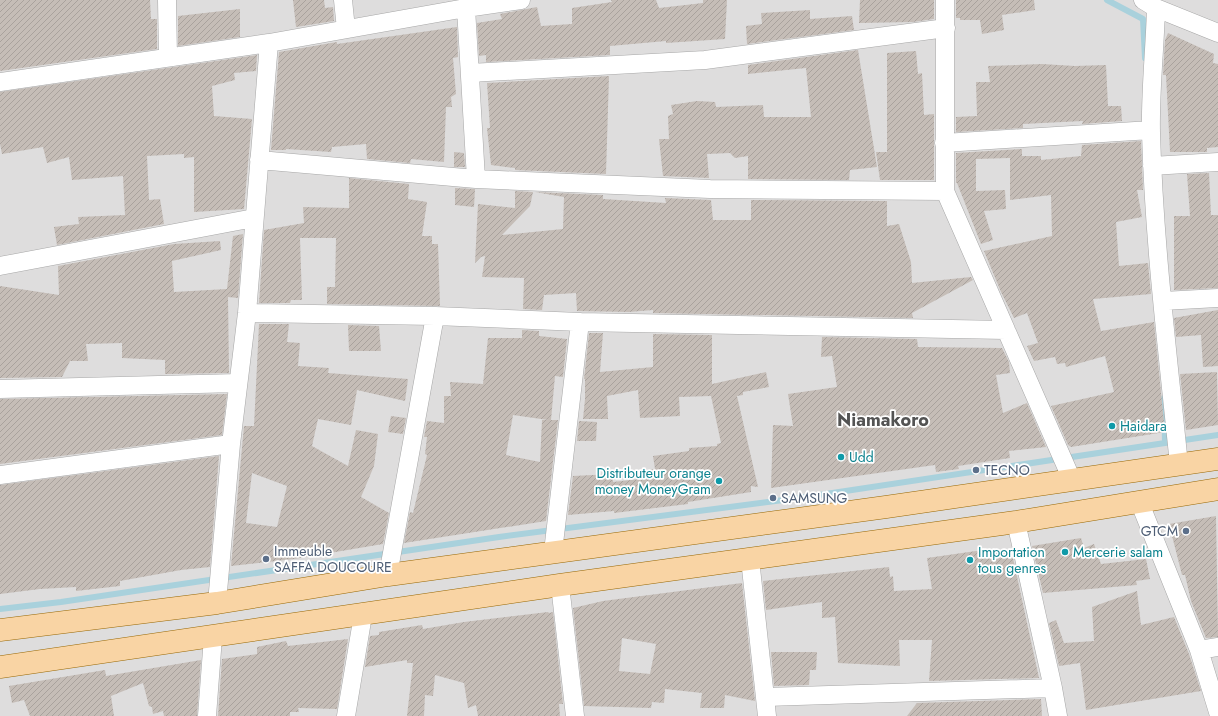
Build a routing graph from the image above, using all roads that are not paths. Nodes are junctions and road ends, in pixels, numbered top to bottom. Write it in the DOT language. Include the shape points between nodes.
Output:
graph roads {
  1 [pos="167,0"];
  2 [pos="343,0"];
  3 [pos="521,0"];
  4 [pos="945,0"];
  5 [pos="1150,4"];
  6 [pos="466,8"];
  7 [pos="946,28"];
  8 [pos="346,29"];
  9 [pos="1218,33"];
  10 [pos="269,43"];
  11 [pos="168,57"];
  12 [pos="470,73"];
  13 [pos="0,82"];
  14 [pos="1151,130"];
  15 [pos="944,143"];
  16 [pos="259,160"];
  17 [pos="1218,162"];
  18 [pos="1152,166"];
  19 [pos="476,179"];
  20 [pos="945,191"];
  21 [pos="254,218"];
  22 [pos="0,266"];
  23 [pos="1218,298"];
  24 [pos="1163,301"];
  25 [pos="247,313"];
  26 [pos="435,316"];
  27 [pos="580,322"];
  28 [pos="1006,330"];
  29 [pos="238,383"];
  30 [pos="0,389"];
  31 [pos="231,444"];
  32 [pos="1218,459"];
  33 [pos="1179,465"];
  34 [pos="0,475"];
  35 [pos="1072,480"];
  36 [pos="1218,489"];
  37 [pos="1139,501"];
  38 [pos="1016,522"];
  39 [pos="553,552"];
  40 [pos="750,559"];
  41 [pos="388,575"];
  42 [pos="560,585"];
  43 [pos="216,603"];
  44 [pos="363,615"];
  45 [pos="0,630"];
  46 [pos="213,637"];
  47 [pos="1218,647"];
  48 [pos="1199,650"];
  49 [pos="0,667"];
  50 [pos="1053,688"];
  51 [pos="766,696"];
  52 [pos="1218,712"];
  53 [pos="207,716"];
  54 [pos="346,716"];
  55 [pos="575,716"];
  56 [pos="767,716"];
  57 [pos="1058,716"];
  1 -- 11 [label="street"];
  2 -- 8 [label="street"];
  3 -- 6 [label="street"];
  4 -- 7 [label="street"];
  5 -- 9 [label="street"];
  5 -- 14 [label="street"];
  6 -- 8 [label="street"];
  6 -- 12 [label="street"];
  7 -- 12 [label="street" via="705,60"];
  7 -- 15 [label="street"];
  8 -- 10 [label="street"];
  10 -- 11 [label="street"];
  10 -- 16 [label="street"];
  11 -- 13 [label="street"];
  12 -- 19 [label="street"];
  14 -- 15 [label="street"];
  14 -- 18 [label="street"];
  15 -- 20 [label="street"];
  16 -- 19 [label="street"];
  16 -- 21 [label="street"];
  17 -- 18 [label="street"];
  18 -- 24 [label="street"];
  19 -- 20 [label="street" via="710,189"];
  20 -- 28 [label="street"];
  21 -- 22 [label="street"];
  21 -- 25 [label="street"];
  23 -- 24 [label="street"];
  24 -- 33 [label="street"];
  25 -- 26 [label="street"];
  25 -- 29 [label="street"];
  26 -- 27 [label="street"];
  26 -- 41 [label="street"];
  27 -- 28 [label="street"];
  27 -- 39 [label="street"];
  28 -- 35 [label="street"];
  29 -- 30 [label="street"];
  29 -- 31 [label="street"];
  31 -- 34 [label="street"];
  31 -- 43 [label="street"];
  32 -- 33 [label="main road"];
  33 -- 35 [label="main road"];
  35 -- 39 [label="main road"];
  36 -- 37 [label="main road"];
  37 -- 38 [label="main road"];
  37 -- 48 [label="street"];
  38 -- 40 [label="main road"];
  38 -- 50 [label="street"];
  39 -- 41 [label="main road"];
  40 -- 42 [label="main road"];
  40 -- 51 [label="street"];
  41 -- 43 [label="main road"];
  42 -- 44 [label="main road"];
  42 -- 55 [label="street"];
  43 -- 45 [label="main road"];
  44 -- 46 [label="main road"];
  44 -- 54 [label="street"];
  46 -- 49 [label="main road"];
  46 -- 53 [label="street"];
  47 -- 48 [label="street"];
  48 -- 52 [label="street"];
  50 -- 51 [label="street"];
  50 -- 57 [label="street"];
  51 -- 56 [label="street"];
}
